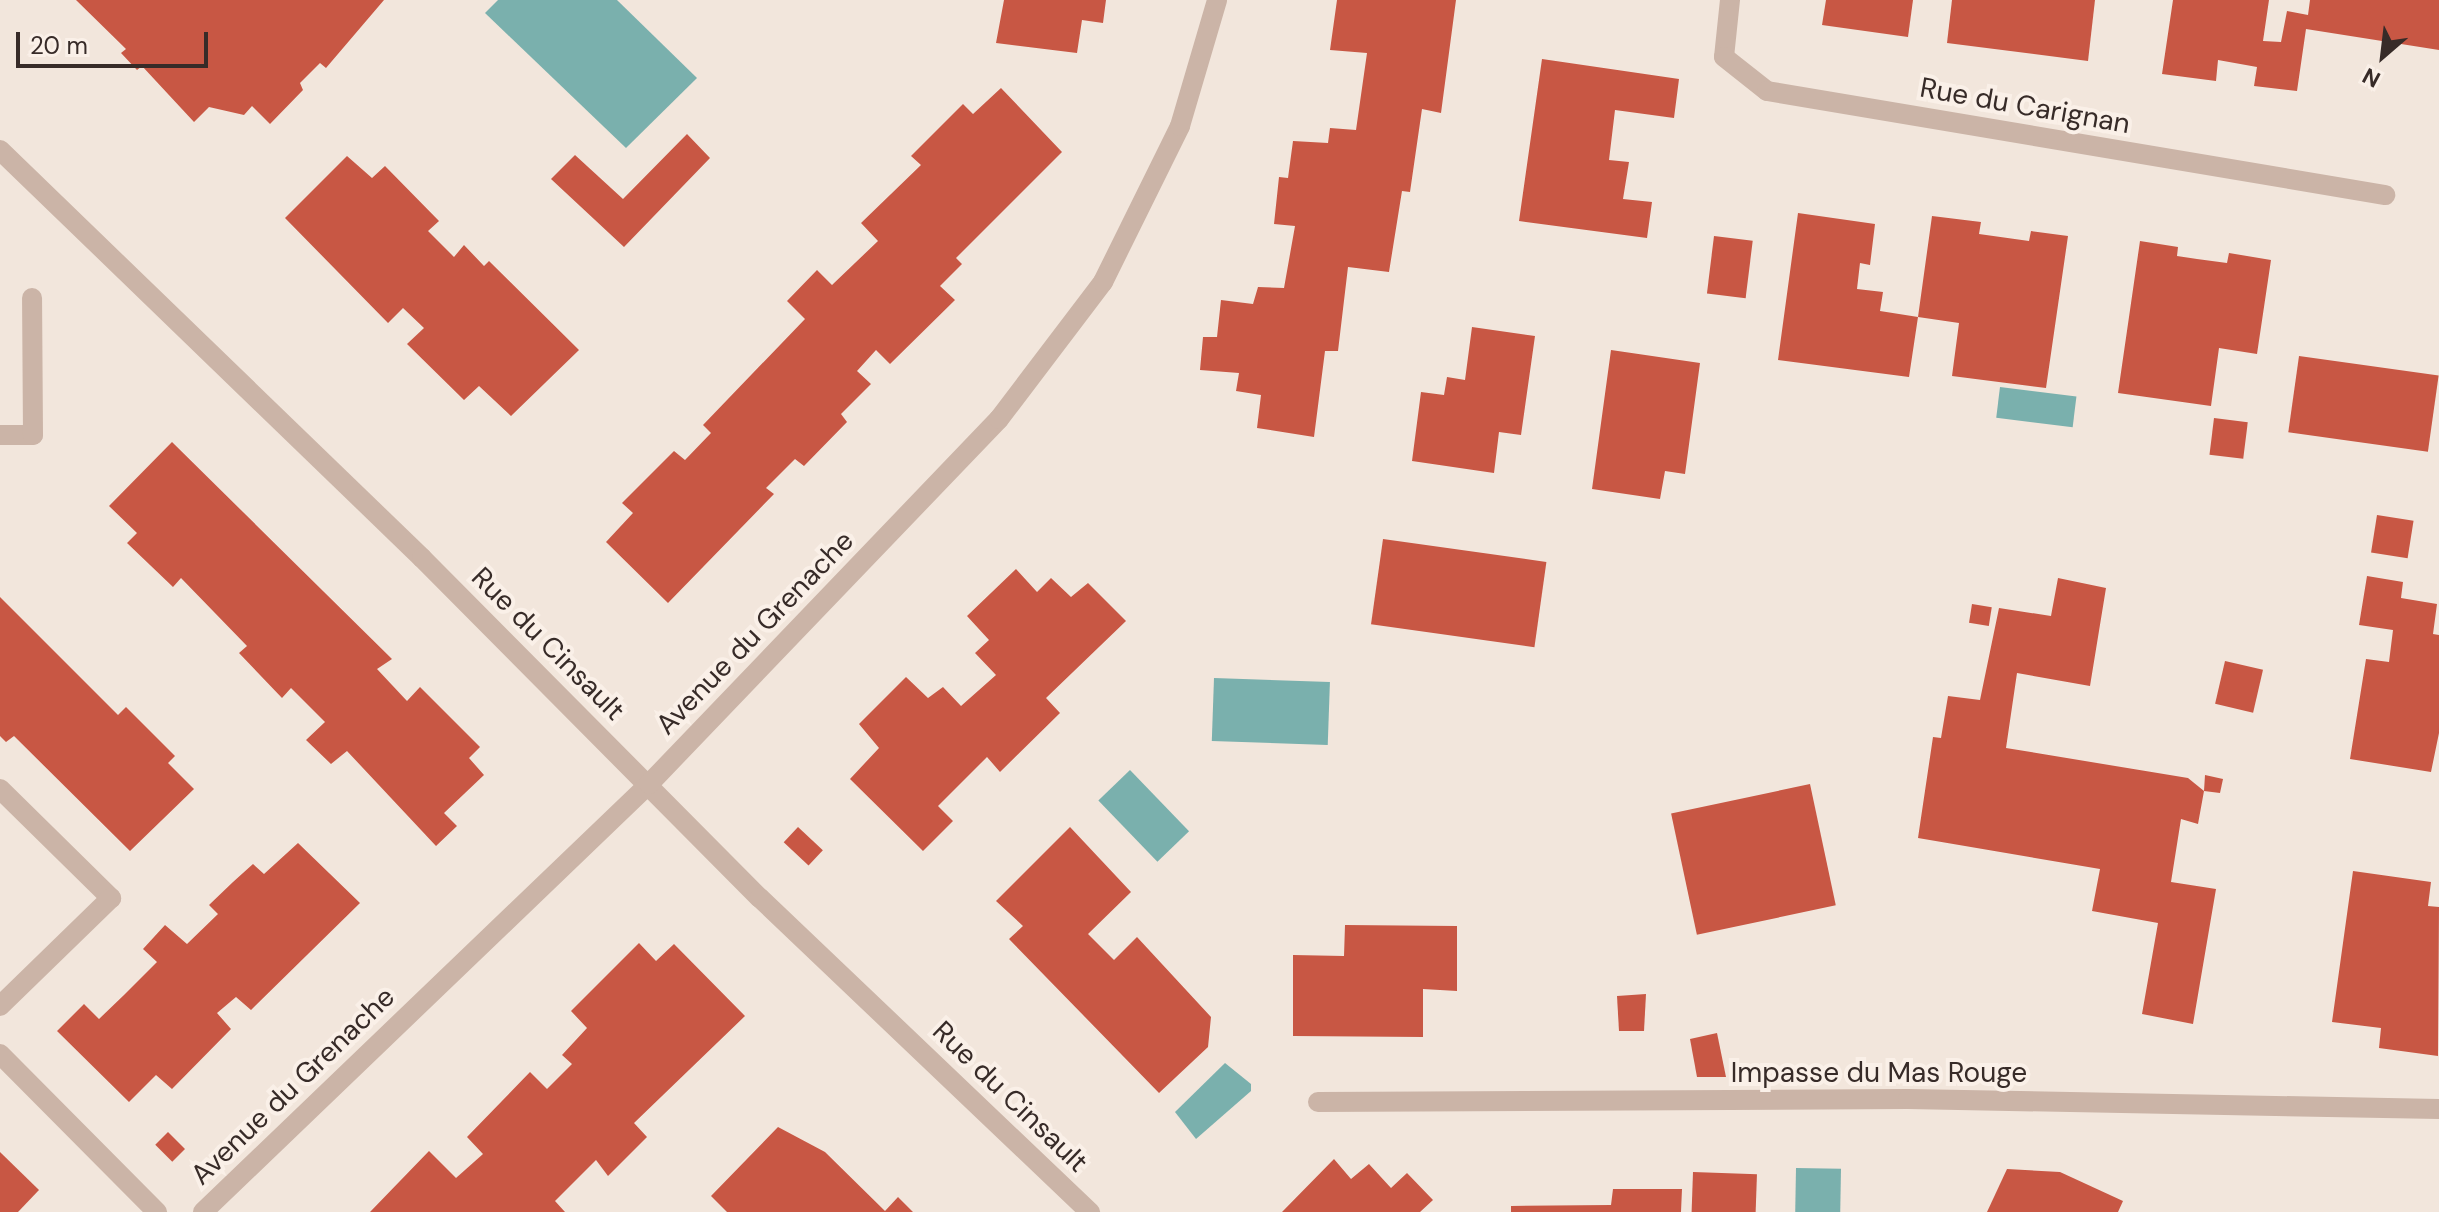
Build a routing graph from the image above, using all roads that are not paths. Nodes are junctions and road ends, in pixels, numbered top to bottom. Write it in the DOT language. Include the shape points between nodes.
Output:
graph roads {
  1 [pos="1217,0"];
  2 [pos="1730,0"];
  3 [pos="0,150"];
  4 [pos="2385,195"];
  5 [pos="32,298"];
  6 [pos="0,435"];
  7 [pos="649,784"];
  8 [pos="0,789"];
  9 [pos="0,1006"];
  10 [pos="0,1054"];
  11 [pos="1318,1102"];
  12 [pos="2439,1109"];
  13 [pos="157,1212"];
  14 [pos="203,1212"];
  15 [pos="1090,1212"];
  1 -- 7 [label="street, Avenue du Grenache" via="1180,126 1103,282 999,419"];
  2 -- 4 [label="street, Rue du Carignan" via="1724,57 1767,91"];
  3 -- 7 [label="street, Rue du Cinsault"];
  5 -- 6 [label="street" via="33,435"];
  7 -- 14 [label="street, Avenue du Grenache"];
  7 -- 15 [label="street, Rue du Cinsault" via="760,898"];
  8 -- 9 [label="street" via="111,898"];
  10 -- 13 [label="street"];
  11 -- 12 [label="street, Impasse du Mas Rouge" via="1908,1099"];
}
